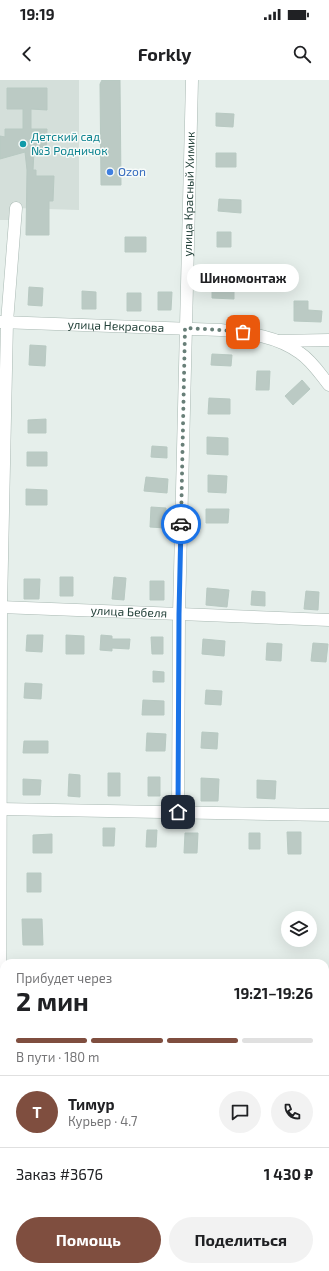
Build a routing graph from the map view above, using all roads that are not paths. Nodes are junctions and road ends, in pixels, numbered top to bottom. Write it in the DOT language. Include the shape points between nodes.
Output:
graph roads {
  1 [pos="192,80"];
  2 [pos="16,208"];
  3 [pos="3,322"];
  4 [pos="185,328"];
  5 [pos="329,340"];
  6 [pos="279,341"];
  7 [pos="329,386"];
  8 [pos="0,607"];
  9 [pos="179,614"];
  10 [pos="329,620"];
  11 [pos="0,809"];
  12 [pos="178,812"];
  13 [pos="329,815"];
  14 [pos="1,959"];
  1 -- 4 [label="street, улица Красный Химик"];
  2 -- 3 [label="street"];
  3 -- 4 [label="street, улица Некрасова"];
  3 -- 8 [label="street"];
  4 -- 6 [label="street, улица Некрасова" via="254,334"];
  4 -- 9 [label="street, улица Красный Химик"];
  5 -- 6 [label="street, улица Некрасова"];
  6 -- 7 [label="street, улица Некрасова" via="301,353"];
  8 -- 9 [label="street, улица Бебеля"];
  8 -- 11 [label="street"];
  9 -- 10 [label="street, улица Бебеля"];
  9 -- 12 [label="street, улица Красный Химик"];
  11 -- 12 [label="street"];
  11 -- 14 [label="street"];
  12 -- 13 [label="street"];
}
